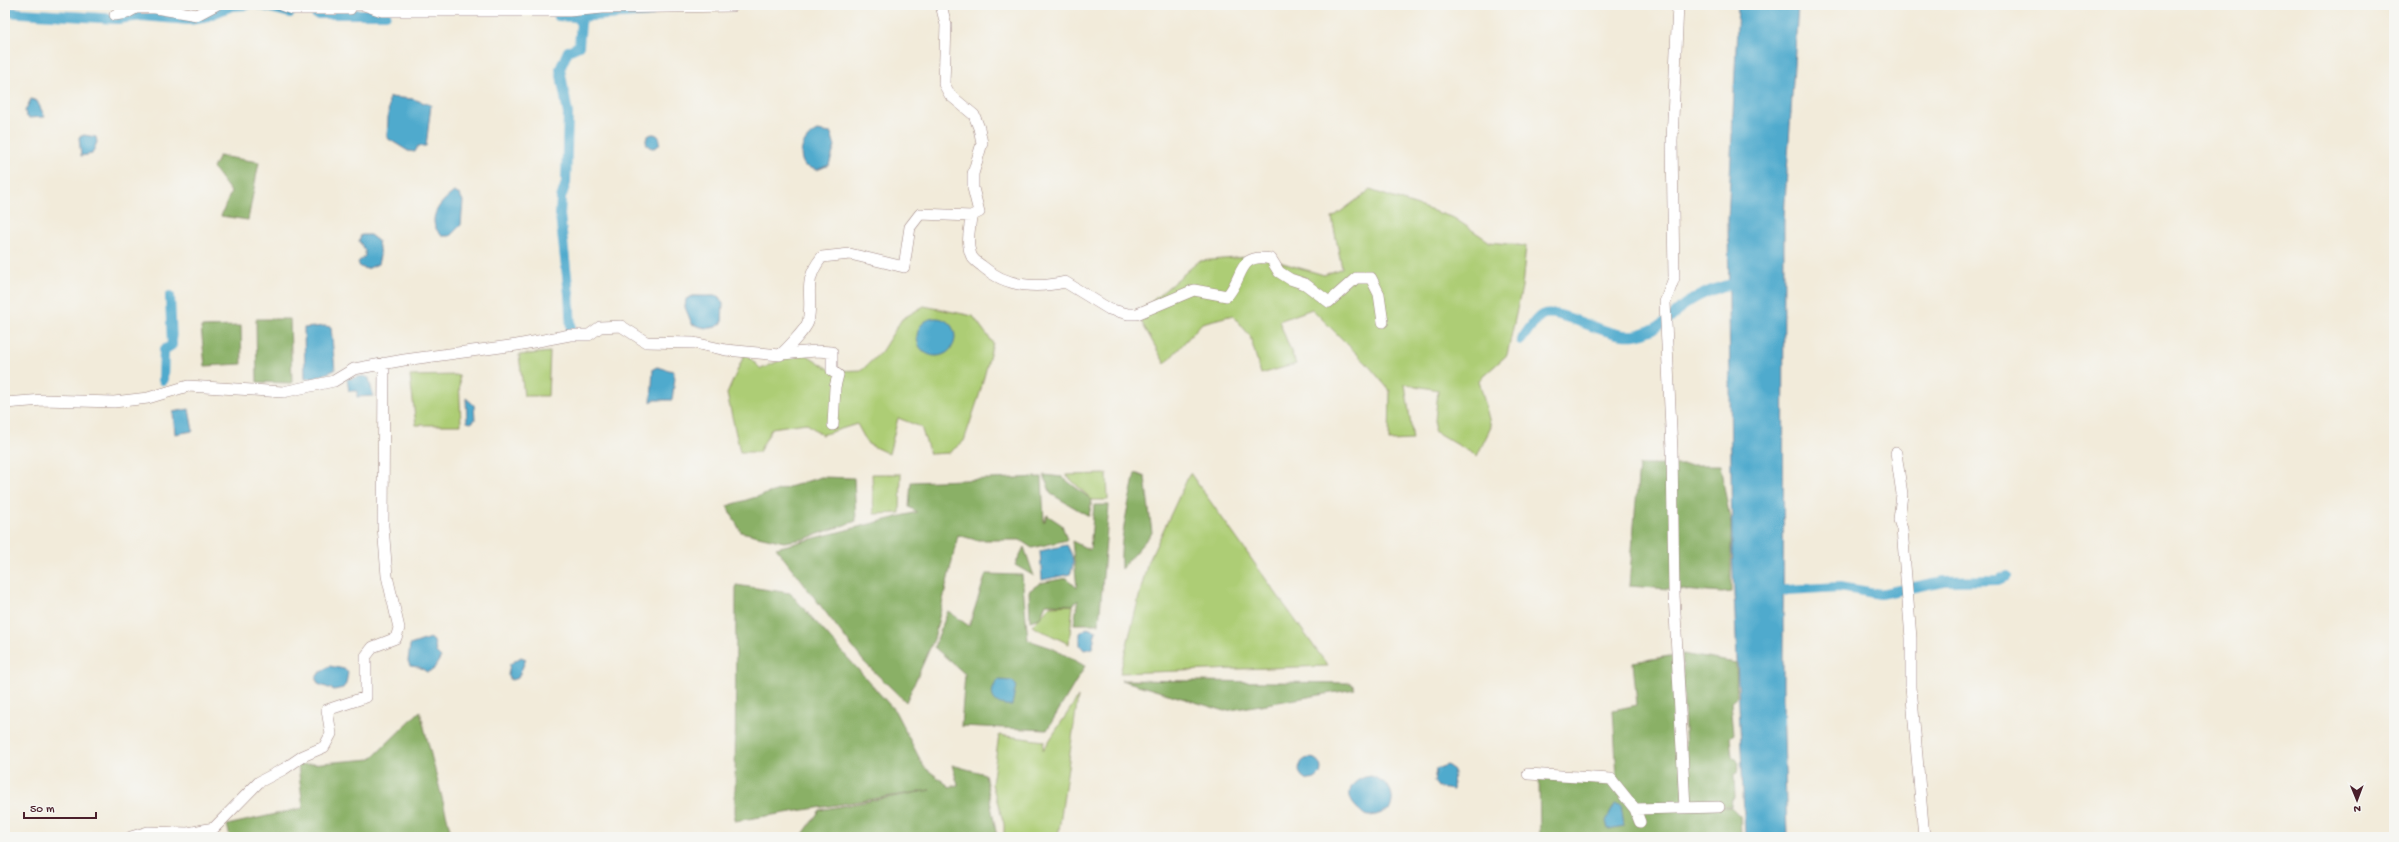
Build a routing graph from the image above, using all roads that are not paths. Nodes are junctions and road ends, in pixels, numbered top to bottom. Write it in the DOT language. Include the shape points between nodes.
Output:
graph roads {
  1 [pos="216,5"];
  2 [pos="281,5"];
  3 [pos="351,5"];
  4 [pos="364,5"];
  5 [pos="941,5"];
  6 [pos="1678,5"];
  7 [pos="733,6"];
  8 [pos="115,15"];
  9 [pos="971,216"];
  10 [pos="1383,322"];
  11 [pos="780,355"];
  12 [pos="384,363"];
  13 [pos="5,403"];
  14 [pos="833,425"];
  15 [pos="1896,453"];
  16 [pos="1528,774"];
  17 [pos="1719,807"];
  18 [pos="1685,808"];
  19 [pos="1635,809"];
  20 [pos="1640,822"];
  21 [pos="131,837"];
  22 [pos="1924,837"];
  1 -- 8 [label="street" via="197,15 155,8 136,8"];
  2 -- 3 [label="street" via="292,9 350,8"];
  3 -- 4 [label="street"];
  4 -- 7 [label="street" via="382,11 569,11"];
  5 -- 9 [label="street" via="946,25 944,84 950,94 974,115 982,143 973,174 973,188 979,212"];
  6 -- 18 [label="street" via="1672,141 1674,278 1665,302 1674,594"];
  9 -- 10 [label="street" via="968,243 972,257 987,271 1005,282 1022,286 1048,286 1065,282 1117,312 1137,314 1194,290 1227,296 1234,288 1240,269 1259,256 1272,259 1280,272 1305,284 1329,302 1356,278 1371,278 1379,294"];
  9 -- 11 [label="street" via="920,214 910,227 904,267 850,254 822,257 812,270 808,324 793,344"];
  11 -- 12 [label="street" via="726,350 694,343 646,342 621,326 600,327 589,335 570,335"];
  11 -- 14 [label="street" via="801,351 832,352 832,371 838,375"];
  12 -- 13 [label="street" via="354,369 334,381 283,392 188,386 148,398 114,402 43,400"];
  12 -- 21 [label="street" via="383,526 387,576 399,628 396,638 373,647 366,656 366,697 327,710 331,734 324,747 303,756 259,782 214,828 188,833 148,832"];
  15 -- 22 [label="street" via="1902,494 1899,520 1912,638 1911,687"];
  16 -- 19 [label="street" via="1611,780"];
  17 -- 18 [label="street"];
  18 -- 19 [label="street"];
  19 -- 20 [label="street"];
}
